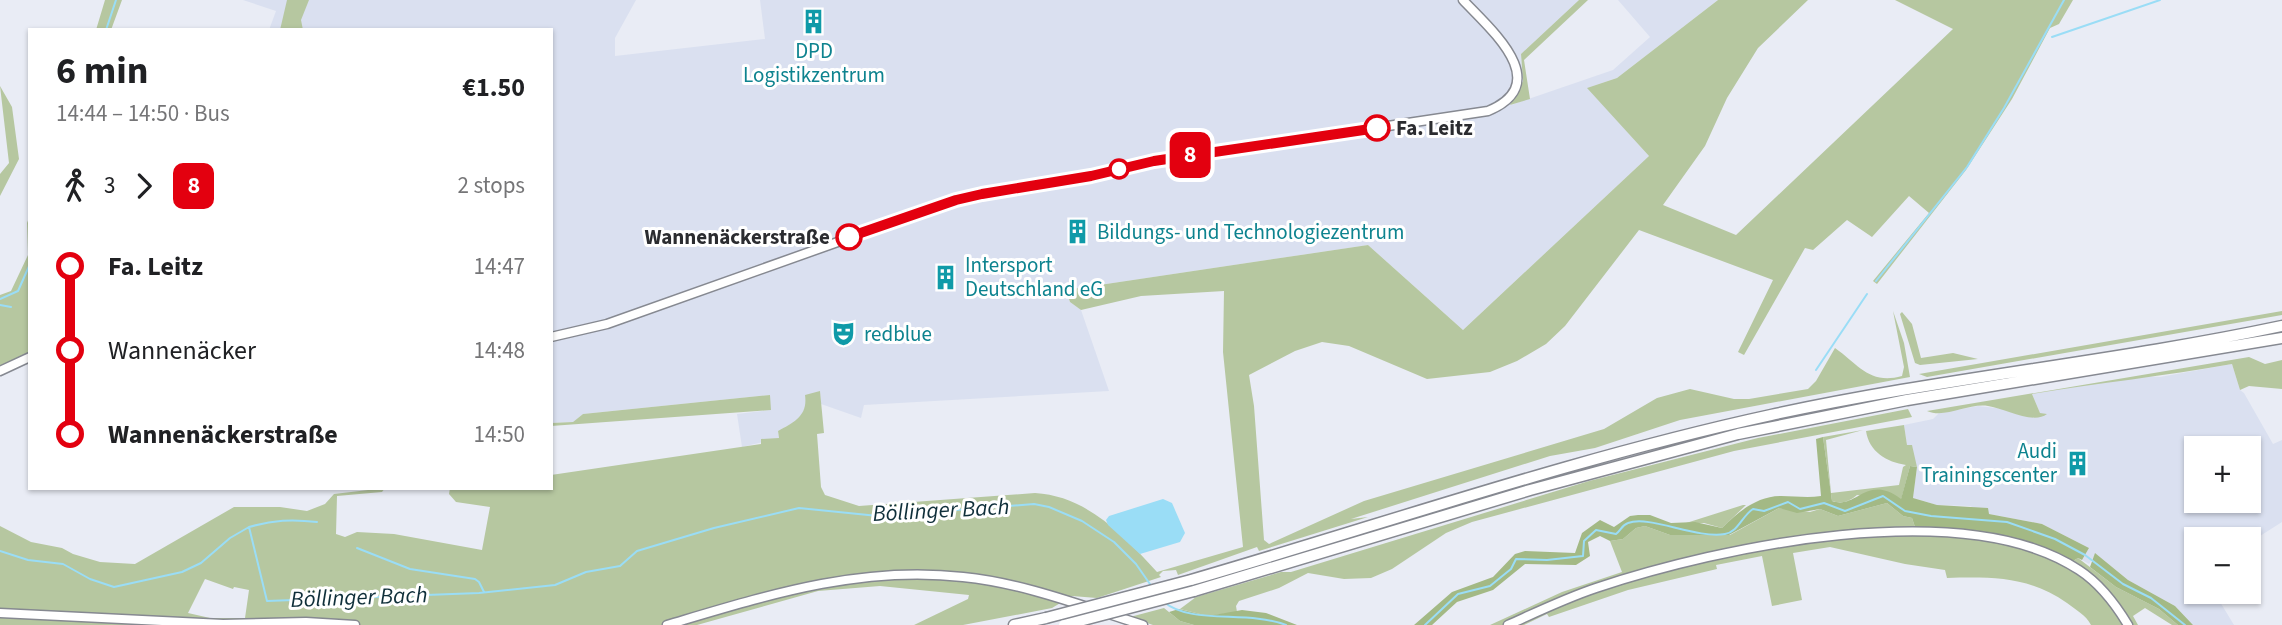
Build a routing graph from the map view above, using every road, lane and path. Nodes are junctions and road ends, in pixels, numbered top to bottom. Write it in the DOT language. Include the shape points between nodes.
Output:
graph roads {
  1 [pos="1464,0"];
  2 [pos="2282,326"];
  3 [pos="553,337"];
  4 [pos="2282,338"];
  5 [pos="28,358"];
  6 [pos="0,371"];
  7 [pos="1192,586"];
  8 [pos="0,613"];
  9 [pos="355,625"];
  10 [pos="667,625"];
  11 [pos="1014,625"];
  12 [pos="1064,625"];
  13 [pos="1143,625"];
  14 [pos="1508,625"];
  15 [pos="2128,625"];
  1 -- 3 [label="street" via="1510,50 1517,70 1514,90 1488,111 1154,161 956,200 607,324"];
  2 -- 7 [label="highway" via="1769,415 1614,453"];
  4 -- 7 [label="highway" via="1907,400 1773,427 1634,460"];
  5 -- 6 [label="street"];
  7 -- 11 [label="highway, bridge"];
  7 -- 12 [label="highway, bridge"];
  8 -- 9 [label="street"];
  10 -- 13 [label="street" via="838,580 928,574 998,583"];
  14 -- 15 [label="street" via="1595,588 1723,555 1819,537 1874,533 1998,540 2057,558 2089,578"];
}
